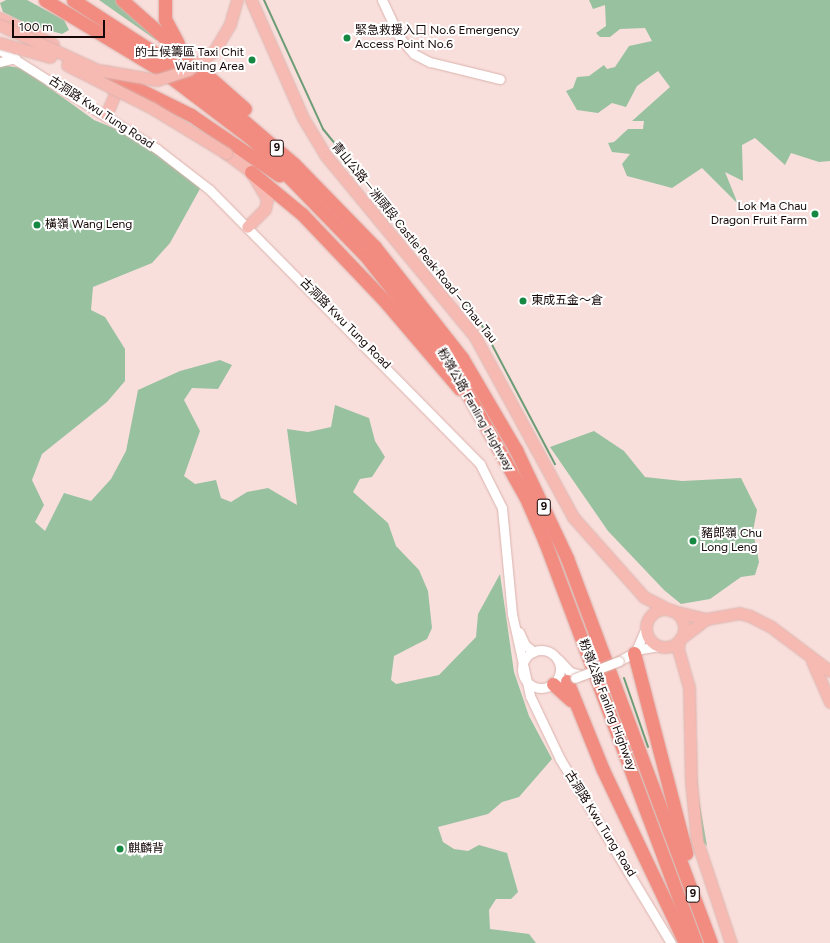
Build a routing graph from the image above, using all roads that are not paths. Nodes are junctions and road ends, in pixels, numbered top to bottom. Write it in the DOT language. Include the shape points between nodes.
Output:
graph roads {
  1 [pos="45,0"];
  2 [pos="73,0"];
  3 [pos="122,0"];
  4 [pos="165,0"];
  5 [pos="237,0"];
  6 [pos="251,0"];
  7 [pos="382,0"];
  8 [pos="0,18"];
  9 [pos="0,25"];
  10 [pos="0,43"];
  11 [pos="0,50"];
  12 [pos="15,58"];
  13 [pos="0,62"];
  14 [pos="194,62"];
  15 [pos="106,73"];
  16 [pos="500,79"];
  17 [pos="106,115"];
  18 [pos="251,172"];
  19 [pos="321,208"];
  20 [pos="340,209"];
  21 [pos="248,227"];
  22 [pos="476,407"];
  23 [pos="644,596"];
  24 [pos="667,610"];
  25 [pos="512,614"];
  26 [pos="706,619"];
  27 [pos="647,624"];
  28 [pos="680,639"];
  29 [pos="663,647"];
  30 [pos="534,652"];
  31 [pos="634,653"];
  32 [pos="555,657"];
  33 [pos="811,659"];
  34 [pos="682,663"];
  35 [pos="830,671"];
  36 [pos="524,676"];
  37 [pos="563,681"];
  38 [pos="532,700"];
  39 [pos="830,702"];
  40 [pos="671,943"];
  41 [pos="685,943"];
  42 [pos="696,943"];
  43 [pos="712,943"];
  44 [pos="731,943"];
  1 -- 19 [label="highway, 粉嶺公路 Fanling Highway / 9" via="119,42 189,89 252,139"];
  2 -- 20 [label="highway, 粉嶺公路 Fanling Highway / 9" via="149,47 206,88"];
  3 -- 14 [label="highway"];
  4 -- 14 [label="highway" via="164,13 169,29"];
  5 -- 9 [label="main road, bridge" via="230,24 214,51 188,70 158,80 98,70"];
  6 -- 23 [label="main road, 青山公路－洲頭段 Castle Peak Road – Chau Tau" via="303,118 326,156 475,338 495,369 560,497 591,538"];
  7 -- 16 [label="street" via="400,38 414,54 430,62"];
  8 -- 15 [label="main road"];
  10 -- 18 [label="main road, bridge" via="37,52 157,110 226,153"];
  11 -- 12 [label="street, 古洞路 Kwu Tung Road"];
  12 -- 13 [label="street"];
  12 -- 17 [label="street, 古洞路 Kwu Tung Road"];
  14 -- 20 [label="highway" via="290,152"];
  15 -- 17 [label="main road" via="115,94"];
  15 -- 19 [label="highway" via="221,133"];
  17 -- 21 [label="street, 古洞路 Kwu Tung Road" via="182,167"];
  18 -- 21 [label="main road" via="267,199 265,208"];
  18 -- 22 [label="highway" via="302,214 372,288"];
  19 -- 22 [label="highway, 粉嶺公路 Fanling Highway / 9" via="422,324"];
  20 -- 43 [label="highway, 粉嶺公路 Fanling Highway / 9" via="404,282 460,354 516,450 594,624"];
  21 -- 25 [label="street, 古洞路 Kwu Tung Road" via="467,447 491,479 502,508"];
  22 -- 42 [label="highway, 粉嶺公路 Fanling Highway / 9" via="526,498 545,542"];
  23 -- 24 [label="main road, 青山公路－洲頭段 Castle Peak Road – Chau Tau"];
  23 -- 27 [label="main road"];
  24 -- 26 [label="main road"];
  24 -- 27 [label="main road" via="655,612"];
  24 -- 28 [label="main road" via="682,620"];
  25 -- 30 [label="street" via="525,645"];
  25 -- 36 [label="street, 古洞路 Kwu Tung Road"];
  26 -- 28 [label="main road"];
  26 -- 33 [label="main road" via="739,613 750,616 790,640"];
  27 -- 29 [label="main road" via="650,640"];
  27 -- 31 [label="street" via="645,637"];
  28 -- 29 [label="main road"];
  28 -- 34 [label="main road"];
  29 -- 31 [label="street"];
  29 -- 34 [label="main road" via="675,650"];
  30 -- 32 [label="street" via="546,651"];
  30 -- 36 [label="street" via="525,660"];
  31 -- 37 [label="street, bridge"];
  31 -- 43 [label="highway" via="683,843"];
  32 -- 37 [label="street"];
  32 -- 37 [label="street" via="570,672"];
  33 -- 35 [label="main road"];
  33 -- 39 [label="main road"];
  34 -- 44 [label="main road" via="689,687 697,841"];
  36 -- 37 [label="street" via="532,685"];
  36 -- 38 [label="street, 古洞路 Kwu Tung Road"];
  37 -- 38 [label="street"];
  37 -- 38 [label="street" via="536,692"];
  37 -- 41 [label="highway"];
  38 -- 40 [label="street, 古洞路 Kwu Tung Road" via="560,759"];
}
